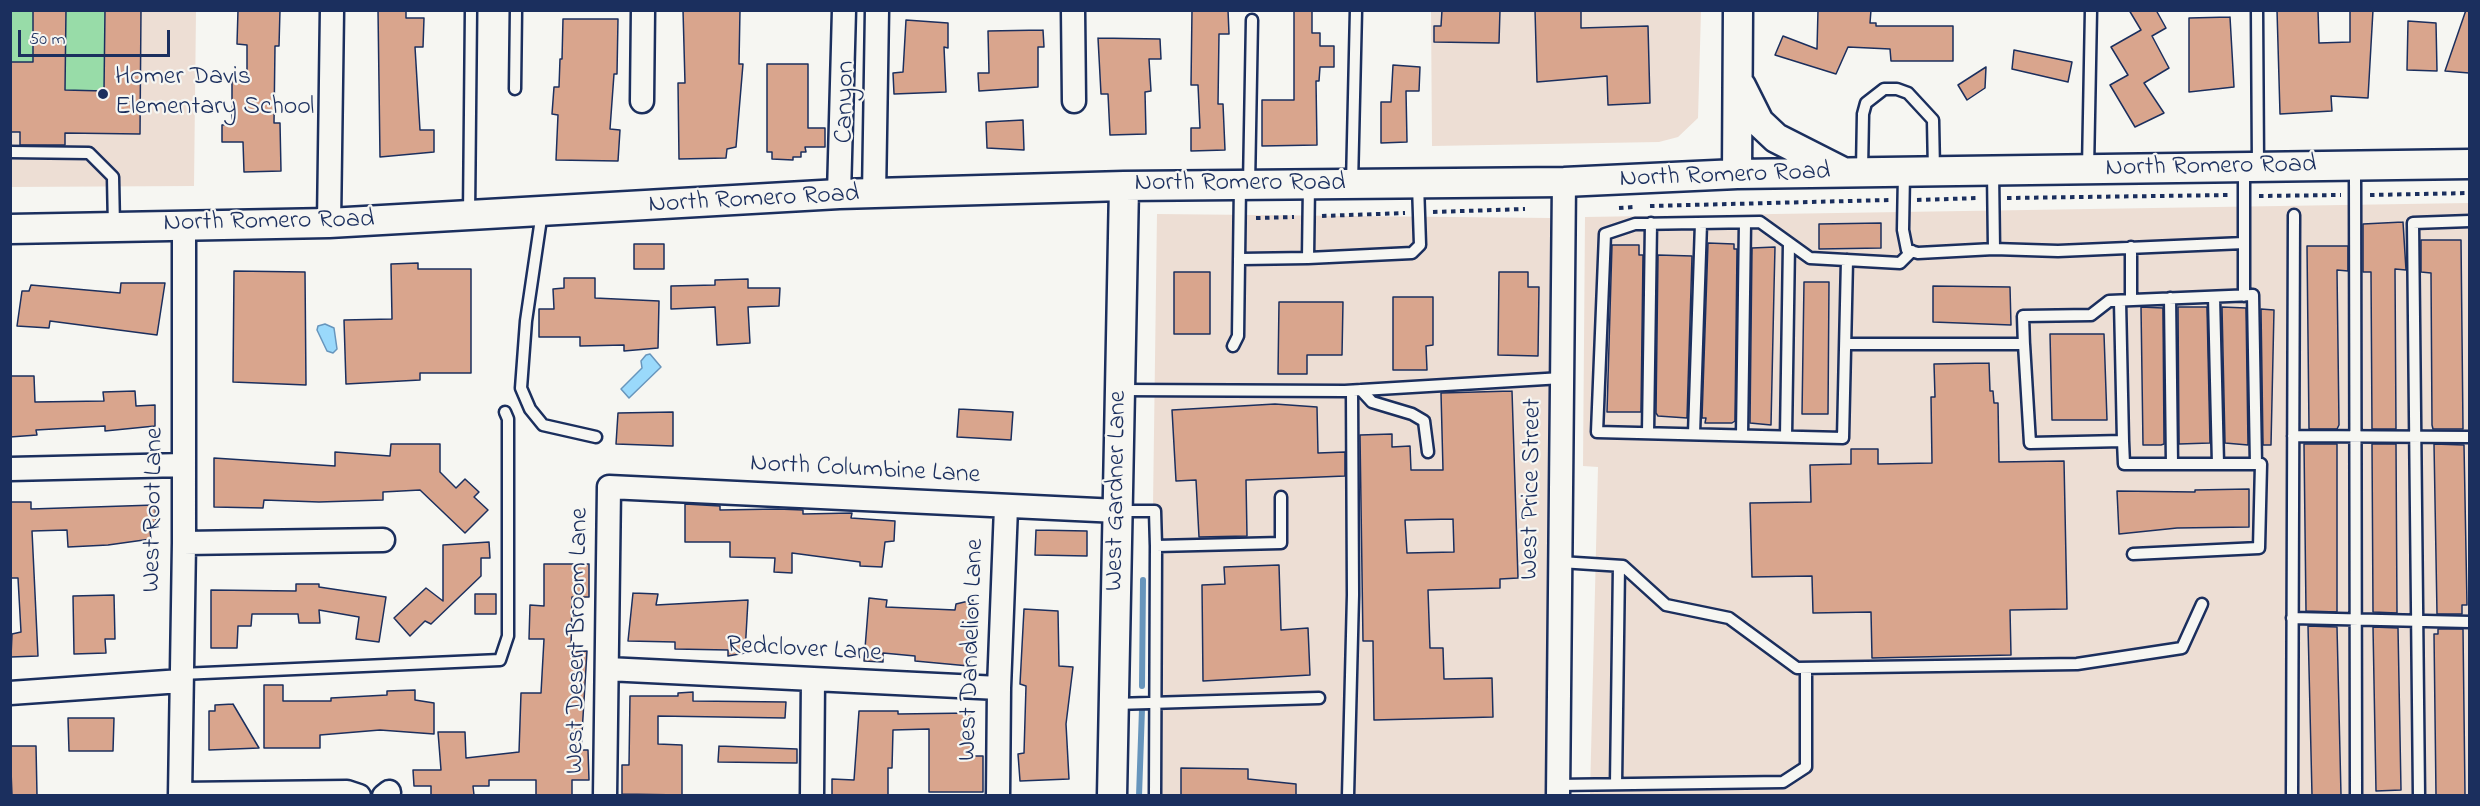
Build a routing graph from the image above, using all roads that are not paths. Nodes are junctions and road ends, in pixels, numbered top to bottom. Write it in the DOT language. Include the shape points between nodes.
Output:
graph roads {
  1 [pos="332,10"];
  2 [pos="471,10"];
  3 [pos="516,10"];
  4 [pos="644,10"];
  5 [pos="844,10"];
  6 [pos="877,10"];
  7 [pos="1073,10"];
  8 [pos="1356,10"];
  9 [pos="1738,10"];
  10 [pos="2091,10"];
  11 [pos="2257,10"];
  12 [pos="1252,20"];
  13 [pos="1738,78"];
  14 [pos="515,89"];
  15 [pos="642,101"];
  16 [pos="1074,101"];
  17 [pos="10,152"];
  18 [pos="2469,164"];
  19 [pos="2355,166"];
  20 [pos="2251,167"];
  21 [pos="2088,170"];
  22 [pos="1904,172"];
  23 [pos="1934,172"];
  24 [pos="1854,173"];
  25 [pos="1737,174"];
  26 [pos="1564,182"];
  27 [pos="1418,183"];
  28 [pos="1309,184"];
  29 [pos="1352,184"];
  30 [pos="1993,184"];
  31 [pos="1244,185"];
  32 [pos="1124,186"];
  33 [pos="839,194"];
  34 [pos="874,195"];
  35 [pos="542,212"];
  36 [pos="2294,215"];
  37 [pos="469,216"];
  38 [pos="2469,221"];
  39 [pos="1651,223"];
  40 [pos="1701,223"];
  41 [pos="1745,223"];
  42 [pos="329,224"];
  43 [pos="184,226"];
  44 [pos="114,227"];
  45 [pos="10,229"];
  46 [pos="2244,243"];
  47 [pos="1789,244"];
  48 [pos="2131,247"];
  49 [pos="1994,249"];
  50 [pos="1912,251"];
  51 [pos="1308,258"];
  52 [pos="1241,259"];
  53 [pos="1847,260"];
  54 [pos="2214,297"];
  55 [pos="2249,297"];
  56 [pos="2170,298"];
  57 [pos="2125,301"];
  58 [pos="1846,344"];
  59 [pos="1233,346"];
  60 [pos="2024,346"];
  61 [pos="1562,378"];
  62 [pos="1120,390"];
  63 [pos="1357,390"];
  64 [pos="505,412"];
  65 [pos="1648,433"];
  66 [pos="1694,434"];
  67 [pos="1742,435"];
  68 [pos="1786,436"];
  69 [pos="2293,436"];
  70 [pos="2354,436"];
  71 [pos="2415,436"];
  72 [pos="596,437"];
  73 [pos="2469,437"];
  74 [pos="2123,441"];
  75 [pos="1428,452"];
  76 [pos="2172,464"];
  77 [pos="2218,464"];
  78 [pos="2256,464"];
  79 [pos="184,465"];
  80 [pos="10,469"];
  81 [pos="609,487"];
  82 [pos="1281,497"];
  83 [pos="1006,507"];
  84 [pos="1118,511"];
  85 [pos="383,540"];
  86 [pos="184,543"];
  87 [pos="1156,546"];
  88 [pos="2133,554"];
  89 [pos="1560,562"];
  90 [pos="1619,566"];
  91 [pos="2202,604"];
  92 [pos="2292,618"];
  93 [pos="2355,618"];
  94 [pos="2417,620"];
  95 [pos="2469,622"];
  96 [pos="1806,668"];
  97 [pos="607,669"];
  98 [pos="181,678"];
  99 [pos="813,680"];
  100 [pos="999,688"];
  101 [pos="10,693"];
  102 [pos="1318,698"];
  103 [pos="1157,703"];
  104 [pos="1114,704"];
  105 [pos="1616,784"];
  106 [pos="1558,790"];
  107 [pos="180,795"];
  108 [pos="263,795"];
  109 [pos="359,795"];
  110 [pos="605,795"];
  111 [pos="812,795"];
  112 [pos="998,795"];
  113 [pos="1112,795"];
  114 [pos="1155,795"];
  115 [pos="1348,795"];
  116 [pos="2292,795"];
  117 [pos="2356,795"];
  118 [pos="2419,795"];
  1 -- 42 [label="street"];
  2 -- 37 [label="lane"];
  3 -- 14 [label="lane"];
  4 -- 15 [label="street"];
  5 -- 33 [label="street, Canyon"];
  6 -- 34 [label="street, Canyon"];
  7 -- 16 [label="street"];
  8 -- 29 [label="lane"];
  9 -- 13 [label="street"];
  10 -- 21 [label="lane"];
  11 -- 20 [label="lane"];
  12 -- 31 [label="lane"];
  13 -- 24 [label="street" via="1747,104 1776,138"];
  13 -- 25 [label="street"];
  17 -- 44 [label="lane" via="89,153 113,177"];
  18 -- 19 [label="street, North Romero Road"];
  19 -- 20 [label="street, North Romero Road"];
  19 -- 70 [label="lane"];
  20 -- 21 [label="street, North Romero Road"];
  20 -- 46 [label="lane" via="2245,195"];
  21 -- 30 [label="street, North Romero Road"];
  22 -- 23 [label="street, North Romero Road"];
  22 -- 24 [label="street, North Romero Road"];
  22 -- 50 [label="lane" via="1903,230 1907,250"];
  23 -- 24 [label="lane" via="1933,120 1908,93 1884,89 1866,103"];
  23 -- 30 [label="street, North Romero Road"];
  24 -- 25 [label="street, North Romero Road"];
  25 -- 26 [label="street, North Romero Road"];
  26 -- 27 [label="street, North Romero Road"];
  26 -- 61 [label="street, West Price Street"];
  27 -- 29 [label="street, North Romero Road"];
  27 -- 51 [label="lane" via="1420,245 1412,253"];
  28 -- 29 [label="street, North Romero Road"];
  28 -- 31 [label="street, North Romero Road"];
  28 -- 51 [label="lane"];
  30 -- 49 [label="lane"];
  31 -- 32 [label="street, North Romero Road"];
  31 -- 52 [label="lane"];
  32 -- 34 [label="street, North Romero Road"];
  32 -- 62 [label="street, West Gardner Lane"];
  33 -- 34 [label="street, North Romero Road"];
  33 -- 35 [label="street, North Romero Road"];
  35 -- 37 [label="street, North Romero Road"];
  35 -- 72 [label="lane" via="520,388 543,425"];
  36 -- 69 [label="lane"];
  37 -- 42 [label="street, North Romero Road"];
  38 -- 71 [label="lane" via="2413,223"];
  39 -- 40 [label="lane"];
  39 -- 65 [label="lane"];
  39 -- 65 [label="lane" via="1605,234 1597,432"];
  40 -- 41 [label="lane"];
  40 -- 66 [label="lane"];
  41 -- 47 [label="lane" via="1760,222"];
  41 -- 67 [label="lane"];
  42 -- 43 [label="street, North Romero Road"];
  43 -- 44 [label="street, North Romero Road"];
  43 -- 79 [label="street, West Root Lane"];
  44 -- 45 [label="street, North Romero Road"];
  46 -- 48 [label="lane"];
  46 -- 55 [label="lane"];
  47 -- 53 [label="lane" via="1810,258"];
  47 -- 68 [label="lane"];
  48 -- 49 [label="lane"];
  48 -- 57 [label="lane"];
  49 -- 50 [label="lane"];
  50 -- 53 [label="lane" via="1900,263"];
  51 -- 52 [label="lane"];
  52 -- 59 [label="lane" via="1238,336"];
  53 -- 58 [label="lane"];
  54 -- 55 [label="lane"];
  54 -- 56 [label="lane"];
  54 -- 77 [label="lane"];
  55 -- 78 [label="lane"];
  56 -- 57 [label="lane"];
  56 -- 76 [label="lane"];
  57 -- 60 [label="lane" via="2109,301 2091,315 2023,316"];
  57 -- 74 [label="lane"];
  58 -- 60 [label="lane"];
  58 -- 68 [label="lane" via="1843,438"];
  60 -- 74 [label="lane" via="2030,443"];
  61 -- 63 [label="lane"];
  61 -- 89 [label="street, West Price Street"];
  62 -- 63 [label="lane"];
  62 -- 84 [label="street, West Gardner Lane"];
  63 -- 75 [label="lane" via="1372,402 1412,414 1424,422"];
  63 -- 115 [label="lane"];
  64 -- 98 [label="lane" via="508,636 500,660"];
  65 -- 66 [label="lane"];
  66 -- 67 [label="lane"];
  67 -- 68 [label="lane"];
  69 -- 70 [label="lane"];
  69 -- 92 [label="lane"];
  70 -- 71 [label="lane"];
  70 -- 93 [label="lane"];
  71 -- 73 [label="lane"];
  71 -- 94 [label="lane"];
  74 -- 76 [label="lane" via="2124,464"];
  76 -- 77 [label="lane"];
  77 -- 78 [label="lane"];
  78 -- 88 [label="lane" via="2260,464 2259,548"];
  79 -- 80 [label="street"];
  79 -- 86 [label="street, West Root Lane"];
  81 -- 83 [label="street, North Columbine Lane"];
  81 -- 97 [label="street, West Desert Broom Lane"];
  82 -- 87 [label="lane" via="1281,543"];
  83 -- 84 [label="street, North Columbine Lane"];
  83 -- 100 [label="street, West Dandelion Lane"];
  84 -- 87 [label="lane" via="1155,511"];
  84 -- 104 [label="street, West Gardner Lane"];
  85 -- 86 [label="street"];
  86 -- 98 [label="street, West Root Lane"];
  87 -- 103 [label="lane"];
  89 -- 90 [label="lane"];
  89 -- 106 [label="street, West Price Street"];
  90 -- 96 [label="lane" via="1666,604 1729,618 1797,668"];
  90 -- 105 [label="lane"];
  91 -- 96 [label="lane" via="2182,648 2077,664"];
  92 -- 93 [label="lane"];
  92 -- 116 [label="lane"];
  93 -- 94 [label="lane"];
  93 -- 117 [label="lane"];
  94 -- 95 [label="lane"];
  94 -- 118 [label="lane"];
  96 -- 105 [label="lane" via="1806,767 1783,782"];
  97 -- 99 [label="street, Redclover Lane"];
  97 -- 110 [label="street, West Desert Broom Lane"];
  98 -- 101 [label="street"];
  98 -- 107 [label="street, West Root Lane"];
  99 -- 100 [label="street, Redclover Lane"];
  99 -- 111 [label="street"];
  100 -- 112 [label="street, West Dandelion Lane"];
  102 -- 103 [label="lane"];
  103 -- 104 [label="lane"];
  103 -- 114 [label="lane"];
  104 -- 113 [label="street, West Gardner Lane"];
  105 -- 106 [label="lane"];
  107 -- 108 [label="street"];
  108 -- 109 [label="street"];
}
